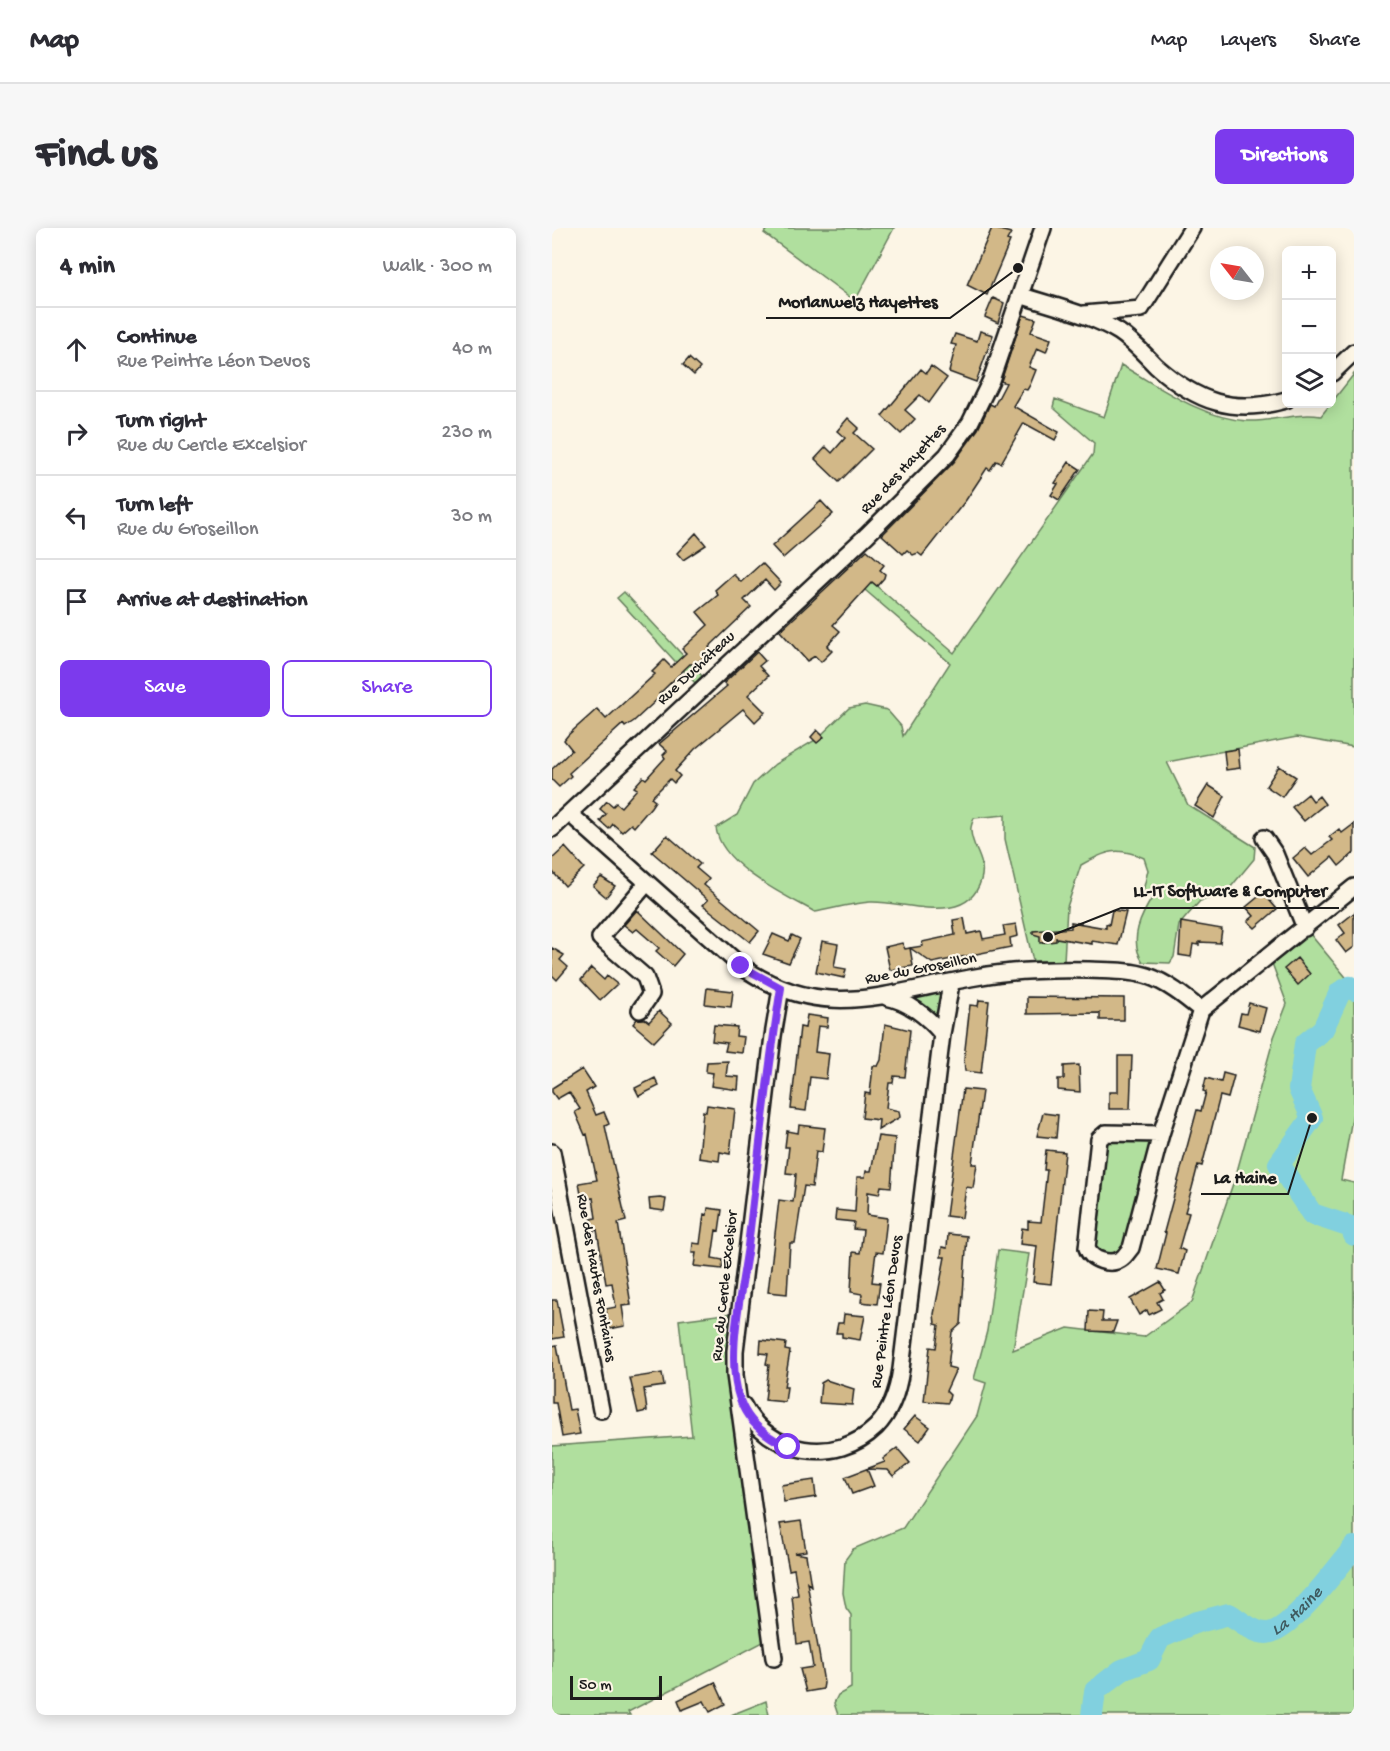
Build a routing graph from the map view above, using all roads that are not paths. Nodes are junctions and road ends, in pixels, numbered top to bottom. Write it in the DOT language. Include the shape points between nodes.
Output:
graph roads {
  1 [pos="1043,228"];
  2 [pos="1192,228"];
  3 [pos="1020,295"];
  4 [pos="1077,315"];
  5 [pos="1354,352"];
  6 [pos="1336,369"];
  7 [pos="1282,401"];
  8 [pos="867,535"];
  9 [pos="569,813"];
  10 [pos="552,829"];
  11 [pos="1264,838"];
  12 [pos="647,883"];
  13 [pos="1354,887"];
  14 [pos="1305,928"];
  15 [pos="951,984"];
  16 [pos="781,988"];
  17 [pos="880,996"];
  18 [pos="640,1010"];
  19 [pos="1201,1010"];
  20 [pos="942,1034"];
  21 [pos="1161,1134"];
  22 [pos="552,1152"];
  23 [pos="740,1400"];
  24 [pos="601,1410"];
  25 [pos="774,1658"];
  1 -- 3 [label="street, Rue des Hayettes"];
  2 -- 4 [label="street" via="1141,309"];
  3 -- 4 [label="street"];
  3 -- 8 [label="street, Rue des Hayettes" via="991,380 964,432 947,455"];
  4 -- 7 [label="street" via="1122,334 1176,381 1208,401 1244,407"];
  5 -- 6 [label="street"];
  8 -- 9 [label="street, Rue Duchâteau"];
  9 -- 10 [label="street, Rue Duchâteau"];
  9 -- 12 [label="street, Rue du Groseillon"];
  11 -- 14 [label="street" via="1275,854"];
  12 -- 16 [label="street, Rue du Groseillon" via="741,966"];
  12 -- 18 [label="street" via="600,938 648,981 651,994"];
  13 -- 14 [label="street"];
  14 -- 19 [label="street"];
  15 -- 17 [label="street, Rue du Groseillon"];
  15 -- 19 [label="street, Rue du Groseillon" via="975,977 1042,969 1118,971 1173,987"];
  15 -- 20 [label="street, Rue Peintre Léon Devos"];
  16 -- 17 [label="street, Rue du Groseillon" via="825,1000"];
  16 -- 23 [label="street, Rue du Cercle Excelsior" via="735,1352"];
  17 -- 20 [label="street" via="902,1001 929,1019"];
  19 -- 21 [label="street"];
  20 -- 23 [label="street, Rue Peintre Léon Devos" via="901,1369 890,1407 877,1426 855,1442 815,1451 788,1447 774,1440 747,1414"];
  21 -- 21 [label="street" via="1131,1248 1122,1259 1110,1262 1089,1255 1087,1240 1099,1139 1106,1133"];
  22 -- 24 [label="street, Rue des Hautes Fontaines"];
  23 -- 25 [label="street, Rue du Cercle Excelsior"];
}
